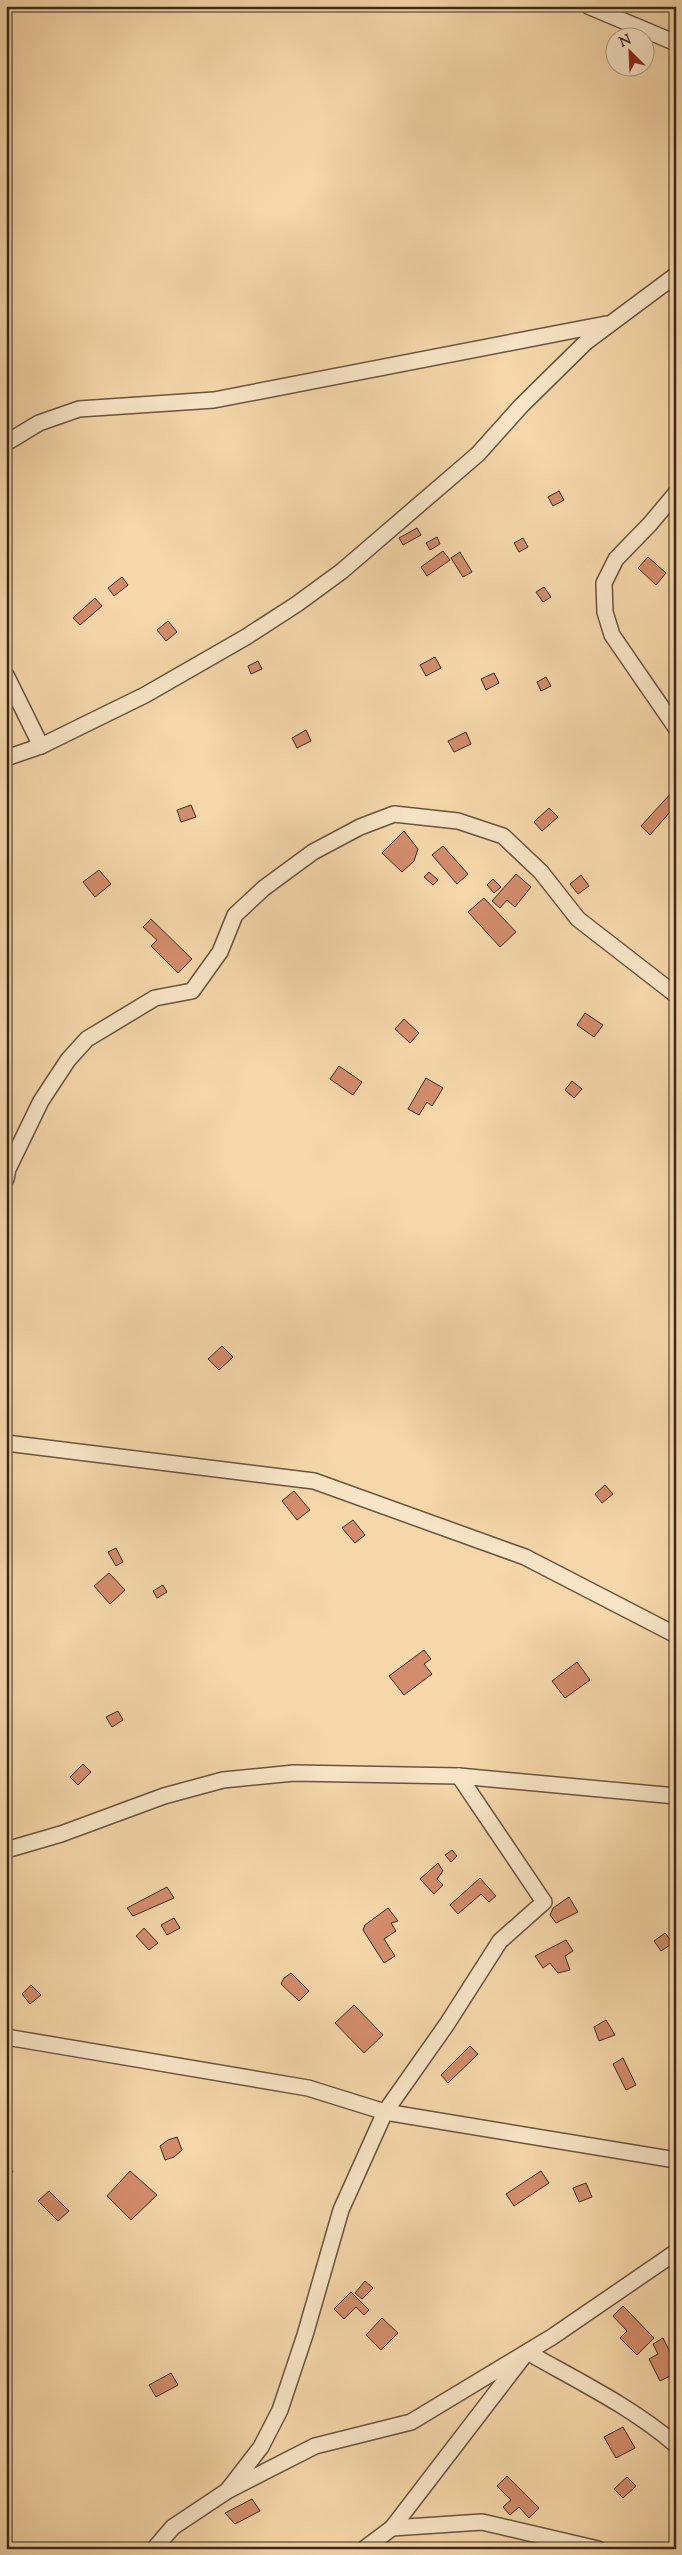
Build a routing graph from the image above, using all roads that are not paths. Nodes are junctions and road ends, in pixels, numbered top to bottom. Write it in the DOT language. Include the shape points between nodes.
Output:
graph roads {
  1 [pos="588,6"];
  2 [pos="676,43"];
  3 [pos="676,275"];
  4 [pos="611,323"];
  5 [pos="6,443"];
  6 [pos="676,493"];
  7 [pos="6,675"];
  8 [pos="676,728"];
  9 [pos="40,746"];
  10 [pos="6,758"];
  11 [pos="676,995"];
  12 [pos="6,1180"];
  13 [pos="6,1443"];
  14 [pos="676,1635"];
  15 [pos="459,1776"];
  16 [pos="676,1796"];
  17 [pos="6,1850"];
  18 [pos="6,2037"];
  19 [pos="385,2112"];
  20 [pos="676,2160"];
  21 [pos="676,2252"];
  22 [pos="527,2352"];
  23 [pos="676,2445"];
  24 [pos="227,2491"];
  25 [pos="392,2528"];
  26 [pos="154,2549"];
  27 [pos="364,2549"];
  28 [pos="598,2549"];
  1 -- 2 [label="street"];
  3 -- 4 [label="street"];
  4 -- 5 [label="street" via="214,400 78,409 39,423"];
  4 -- 9 [label="street" via="586,342 521,406 478,454 342,571 246,638 145,695"];
  6 -- 8 [label="street" via="616,559 604,584 605,612 612,635"];
  7 -- 9 [label="street"];
  9 -- 10 [label="street"];
  11 -- 12 [label="street" via="578,919 525,854 503,836 458,821 394,814 360,827 313,852 264,888 235,915 220,952 192,991 155,998 88,1039 68,1060 41,1101 8,1169"];
  13 -- 14 [label="street" via="314,1481 525,1557"];
  15 -- 16 [label="street"];
  15 -- 17 [label="street" via="294,1773 222,1780 164,1796 61,1834"];
  15 -- 19 [label="street" via="544,1902 500,1941"];
  18 -- 19 [label="street" via="308,2088"];
  19 -- 20 [label="street"];
  19 -- 24 [label="street" via="341,2210 280,2410 261,2447"];
  21 -- 22 [label="street"];
  22 -- 23 [label="street" via="631,2412"];
  22 -- 24 [label="street" via="411,2422 315,2446"];
  22 -- 25 [label="street"];
  24 -- 26 [label="street" via="173,2527"];
  25 -- 27 [label="street"];
  25 -- 28 [label="street" via="482,2522"];
}
